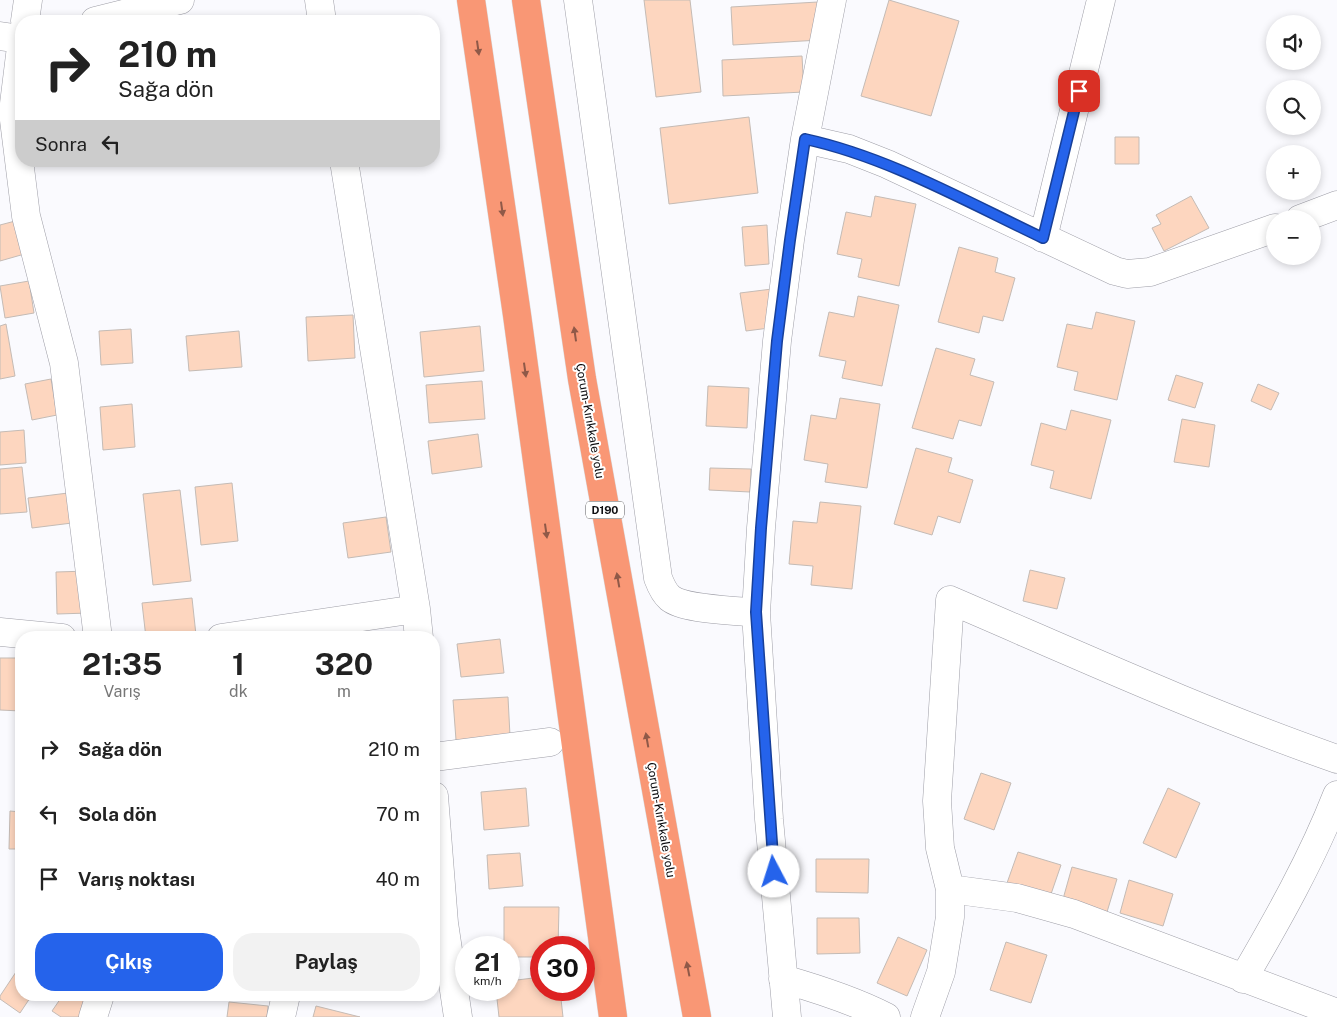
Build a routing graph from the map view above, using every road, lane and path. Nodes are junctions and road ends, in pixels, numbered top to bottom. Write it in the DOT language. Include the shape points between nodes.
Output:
graph roads {
  1 [pos="28,0"];
  2 [pos="180,0"];
  3 [pos="319,0"];
  4 [pos="471,0"];
  5 [pos="526,0"];
  6 [pos="578,0"];
  7 [pos="832,0"];
  8 [pos="1101,0"];
  9 [pos="26,15"];
  10 [pos="119,15"];
  11 [pos="321,15"];
  12 [pos="0,36"];
  13 [pos="15,38"];
  14 [pos="15,96"];
  15 [pos="15,128"];
  16 [pos="805,139"];
  17 [pos="20,167"];
  18 [pos="345,167"];
  19 [pos="1337,206"];
  20 [pos="1321,212"];
  21 [pos="1266,231"];
  22 [pos="1043,238"];
  23 [pos="416,609"];
  24 [pos="756,612"];
  25 [pos="97,631"];
  26 [pos="268,631"];
  27 [pos="418,631"];
  28 [pos="0,632"];
  29 [pos="15,633"];
  30 [pos="550,742"];
  31 [pos="440,756"];
  32 [pos="1337,759"];
  33 [pos="1337,795"];
  34 [pos="440,872"];
  35 [pos="950,889"];
  36 [pos="783,979"];
  37 [pos="1243,979"];
  38 [pos="98,1001"];
  39 [pos="285,1001"];
  40 [pos="1337,1013"];
  41 [pos="93,1017"];
  42 [pos="281,1017"];
  43 [pos="458,1017"];
  44 [pos="613,1017"];
  45 [pos="697,1017"];
  46 [pos="787,1017"];
  47 [pos="886,1017"];
  48 [pos="925,1017"];
  1 -- 9 [label="street"];
  2 -- 10 [label="street"];
  3 -- 11 [label="street"];
  4 -- 44 [label="highway, one-way"];
  45 -- 5 [label="highway, Çorum-Kırıkkale yolu / D190, one-way" via="582,380"];
  6 -- 24 [label="street" via="658,578 666,595 678,603"];
  7 -- 16 [label="street"];
  8 -- 22 [label="street"];
  12 -- 13 [label="street"];
  14 -- 15 [label="street"];
  16 -- 22 [label="street" via="874,159"];
  16 -- 24 [label="street" via="777,341"];
  17 -- 25 [label="street" via="25,207 64,363"];
  18 -- 23 [label="street"];
  19 -- 20 [label="street"];
  21 -- 22 [label="street" via="1162,269 1139,274 1115,271"];
  23 -- 26 [label="street"];
  23 -- 27 [label="street"];
  24 -- 36 [label="street"];
  28 -- 29 [label="street"];
  30 -- 31 [label="street"];
  32 -- 35 [label="street" via="1194,706 950,600 937,801 940,848"];
  33 -- 37 [label="street" via="1294,890"];
  34 -- 43 [label="street"];
  35 -- 37 [label="street" via="1017,898 1074,914"];
  35 -- 48 [label="street" via="941,972"];
  36 -- 46 [label="street"];
  36 -- 47 [label="street" via="816,988"];
  37 -- 40 [label="street"];
  38 -- 41 [label="street"];
  39 -- 42 [label="street"];
}
